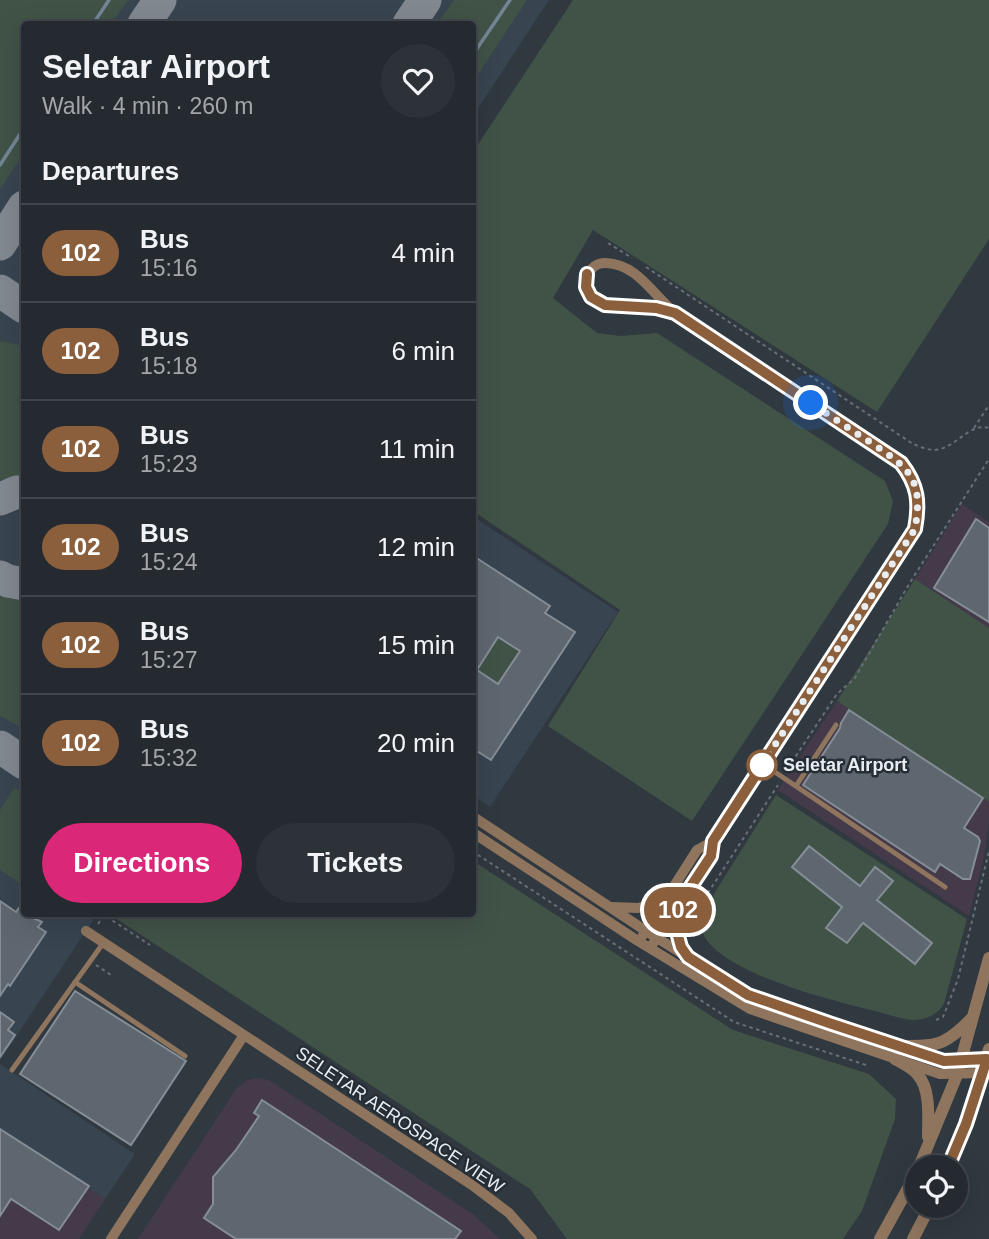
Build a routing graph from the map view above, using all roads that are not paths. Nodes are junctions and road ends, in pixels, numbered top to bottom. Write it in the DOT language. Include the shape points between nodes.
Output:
graph roads {
  1 [pos="675,313"];
  2 [pos="836,725"];
  3 [pos="763,764"];
  4 [pos="796,786"];
  5 [pos="476,819"];
  6 [pos="476,835"];
  7 [pos="713,841"];
  8 [pos="530,854"];
  9 [pos="523,864"];
  10 [pos="945,887"];
  11 [pos="666,900"];
  12 [pos="609,906"];
  13 [pos="678,906"];
  14 [pos="646,930"];
  15 [pos="89,932"];
  16 [pos="658,937"];
  17 [pos="638,941"];
  18 [pos="104,942"];
  19 [pos="650,948"];
  20 [pos="688,957"];
  21 [pos="989,958"];
  22 [pos="75,982"];
  23 [pos="973,1017"];
  24 [pos="244,1035"];
  25 [pos="896,1052"];
  26 [pos="186,1056"];
  27 [pos="988,1056"];
  28 [pos="960,1061"];
  29 [pos="12,1070"];
  30 [pos="986,1073"];
  31 [pos="957,1075"];
  32 [pos="928,1144"];
  33 [pos="924,1155"];
  34 [pos="953,1155"];
  35 [pos="905,1194"];
  36 [pos="924,1218"];
  37 [pos="111,1239"];
  38 [pos="532,1239"];
  39 [pos="880,1239"];
  40 [pos="913,1239"];
  1 -- 1 [label="street" via="605,305 591,297 587,274 603,262 617,265 639,277"];
  1 -- 3 [label="street" via="901,463 916,489 915,529"];
  2 -- 4 [label="lane"];
  3 -- 4 [label="lane"];
  3 -- 7 [label="street"];
  4 -- 10 [label="lane"];
  5 -- 8 [label="street"];
  6 -- 9 [label="street"];
  7 -- 11 [label="street" via="697,850"];
  7 -- 13 [label="street" via="711,856"];
  8 -- 9 [label="street"];
  8 -- 12 [label="street"];
  9 -- 17 [label="street"];
  11 -- 12 [label="street" via="638,908"];
  11 -- 14 [label="street"];
  12 -- 14 [label="street"];
  13 -- 16 [label="street"];
  13 -- 20 [label="street" via="678,936"];
  14 -- 16 [label="street"];
  14 -- 17 [label="street"];
  15 -- 18 [label="street, SELETAR AEROSPACE VIEW"];
  16 -- 19 [label="street"];
  16 -- 20 [label="street"];
  17 -- 19 [label="street"];
  18 -- 22 [label="lane"];
  18 -- 24 [label="street, SELETAR AEROSPACE VIEW"];
  19 -- 25 [label="street" via="750,1009"];
  20 -- 25 [label="street" via="748,995"];
  21 -- 23 [label="street"];
  22 -- 26 [label="lane"];
  22 -- 29 [label="lane"];
  23 -- 25 [label="street" via="934,1046"];
  23 -- 28 [label="street"];
  24 -- 37 [label="street"];
  24 -- 38 [label="street, SELETAR AEROSPACE VIEW" via="472,1185 509,1213"];
  25 -- 28 [label="street"];
  25 -- 31 [label="street" via="940,1074"];
  25 -- 32 [label="street" via="923,1084"];
  27 -- 28 [label="street"];
  27 -- 30 [label="street"];
  28 -- 31 [label="street"];
  30 -- 31 [label="street"];
  30 -- 34 [label="street"];
  31 -- 32 [label="street"];
  32 -- 33 [label="street"];
  35 -- 39 [label="street"];
  36 -- 40 [label="street"];
}
